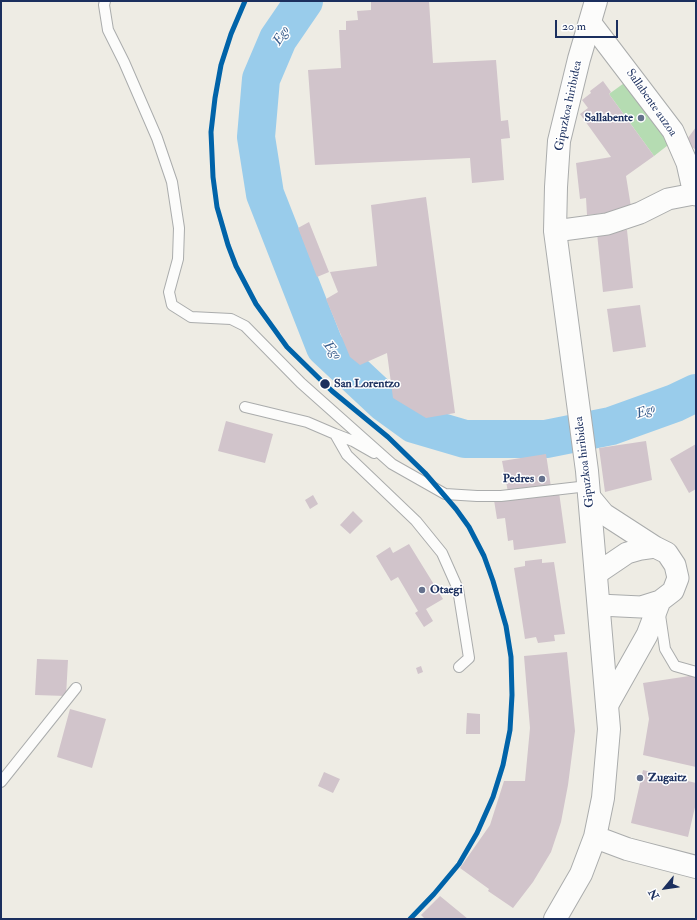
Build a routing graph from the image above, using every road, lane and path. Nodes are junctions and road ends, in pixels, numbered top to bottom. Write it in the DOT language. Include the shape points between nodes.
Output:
graph roads {
  1 [pos="105,1"];
  2 [pos="596,1"];
  3 [pos="590,22"];
  4 [pos="695,194"];
  5 [pos="556,231"];
  6 [pos="245,407"];
  7 [pos="334,434"];
  8 [pos="392,464"];
  9 [pos="589,491"];
  10 [pos="655,547"];
  11 [pos="596,574"];
  12 [pos="660,601"];
  13 [pos="599,605"];
  14 [pos="459,667"];
  15 [pos="696,672"];
  16 [pos="76,688"];
  17 [pos="607,706"];
  18 [pos="1,782"];
  19 [pos="595,837"];
  20 [pos="696,867"];
  21 [pos="555,919"];
  1 -- 8 [label="lane" via="108,30 157,138 172,182 179,228 178,259 169,292 172,305 191,317 231,319 245,326 301,383"];
  2 -- 3 [label="street, Gipuzkoa hiribidea"];
  3 -- 4 [label="street, Sallabente auzoa" via="673,131 687,163"];
  3 -- 5 [label="street, Gipuzkoa hiribidea" via="558,141"];
  4 -- 5 [label="street, Sallabente auzoa" via="668,199 607,224"];
  5 -- 9 [label="street, Gipuzkoa hiribidea"];
  6 -- 7 [label="lane" via="307,422"];
  7 -- 8 [label="lane" via="353,441"];
  7 -- 14 [label="lane" via="347,455 416,521 442,553 458,589 463,619 468,658"];
  8 -- 9 [label="lane" via="445,494 501,496"];
  9 -- 10 [label="street" via="604,514"];
  9 -- 11 [label="street, Gipuzkoa hiribidea"];
  10 -- 11 [label="street" via="627,553"];
  10 -- 12 [label="street" via="667,553 675,565 678,578 673,591"];
  11 -- 13 [label="street, Gipuzkoa hiribidea"];
  12 -- 13 [label="street" via="641,607"];
  12 -- 15 [label="lane" via="665,649 675,666"];
  12 -- 17 [label="street" via="647,635"];
  13 -- 17 [label="street, Gipuzkoa hiribidea"];
  16 -- 18 [label="lane"];
  17 -- 19 [label="street, Gipuzkoa hiribidea" via="609,729 603,798"];
  19 -- 20 [label="street" via="627,849"];
  19 -- 21 [label="street, Gipuzkoa hiribidea" via="581,874"];
}
